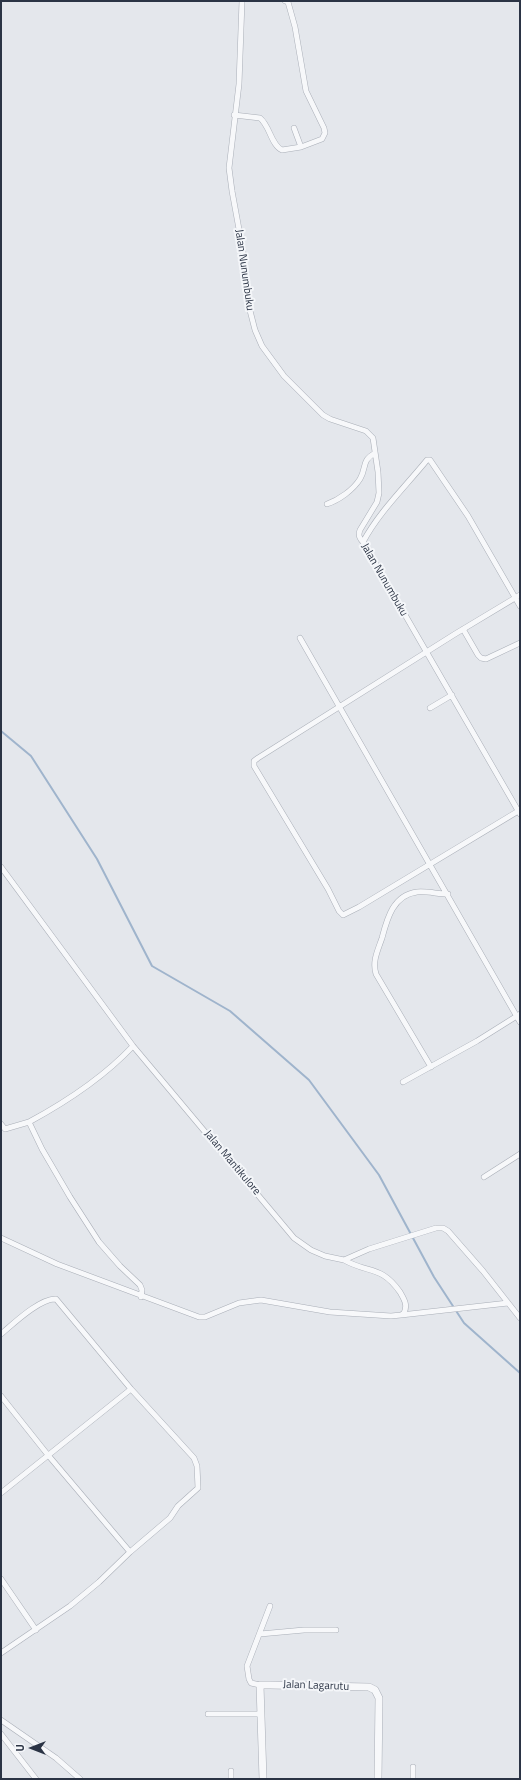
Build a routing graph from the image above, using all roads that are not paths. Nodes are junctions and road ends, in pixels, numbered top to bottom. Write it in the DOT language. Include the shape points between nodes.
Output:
graph roads {
  1 [pos="242,1"];
  2 [pos="285,1"];
  3 [pos="234,115"];
  4 [pos="294,128"];
  5 [pos="301,148"];
  6 [pos="376,453"];
  7 [pos="327,504"];
  8 [pos="363,542"];
  9 [pos="518,597"];
  10 [pos="520,606"];
  11 [pos="463,629"];
  12 [pos="300,638"];
  13 [pos="520,643"];
  14 [pos="426,652"];
  15 [pos="452,695"];
  16 [pos="340,707"];
  17 [pos="430,708"];
  18 [pos="519,812"];
  19 [pos="431,864"];
  20 [pos="1,867"];
  21 [pos="448,894"];
  22 [pos="518,1015"];
  23 [pos="520,1022"];
  24 [pos="133,1046"];
  25 [pos="431,1067"];
  26 [pos="403,1082"];
  27 [pos="29,1122"];
  28 [pos="1,1124"];
  29 [pos="520,1154"];
  30 [pos="484,1177"];
  31 [pos="1,1238"];
  32 [pos="344,1260"];
  33 [pos="141,1297"];
  34 [pos="508,1303"];
  35 [pos="401,1315"];
  36 [pos="520,1318"];
  37 [pos="1,1334"];
  38 [pos="131,1390"];
  39 [pos="1,1396"];
  40 [pos="48,1455"];
  41 [pos="1,1493"];
  42 [pos="130,1552"];
  43 [pos="1,1579"];
  44 [pos="270,1606"];
  45 [pos="36,1630"];
  46 [pos="336,1630"];
  47 [pos="260,1634"];
  48 [pos="1,1653"];
  49 [pos="260,1685"];
  50 [pos="208,1714"];
  51 [pos="261,1714"];
  52 [pos="1,1720"];
  53 [pos="1,1734"];
  54 [pos="413,1767"];
  55 [pos="231,1771"];
  56 [pos="36,1779"];
  57 [pos="80,1779"];
  58 [pos="231,1779"];
  59 [pos="263,1779"];
  60 [pos="378,1779"];
  61 [pos="414,1779"];
  1 -- 3 [label="street, Jalan Nunumbuku" via="239,84"];
  2 -- 5 [label="street" via="288,2 293,17 306,91 325,134 322,139"];
  3 -- 5 [label="street" via="260,118 279,149"];
  3 -- 6 [label="street, Jalan Nunumbuku" via="230,180 243,251 245,291 255,330 268,356 319,412 330,419 369,432"];
  4 -- 5 [label="street"];
  6 -- 7 [label="street" via="366,459 355,485"];
  6 -- 8 [label="street, Jalan Nunumbuku" via="378,502 358,534"];
  8 -- 9 [label="street" via="372,526 403,488 427,460 430,460"];
  8 -- 14 [label="street, Jalan Nunumbuku"];
  9 -- 10 [label="street"];
  9 -- 11 [label="street"];
  11 -- 13 [label="street" via="480,658 486,660"];
  11 -- 14 [label="street"];
  12 -- 16 [label="street"];
  14 -- 15 [label="street, Jalan Nunumbuku"];
  14 -- 16 [label="street"];
  15 -- 17 [label="street"];
  15 -- 18 [label="street, Jalan Nunumbuku"];
  16 -- 19 [label="street"];
  16 -- 19 [label="street" via="254,761 256,772 343,915"];
  18 -- 19 [label="street"];
  19 -- 21 [label="street"];
  20 -- 24 [label="street, Jalan Mantikulore"];
  21 -- 22 [label="street"];
  21 -- 25 [label="street" via="416,892 401,899 386,921 374,964 376,974"];
  22 -- 23 [label="street"];
  22 -- 25 [label="street"];
  24 -- 27 [label="street" via="87,1086"];
  24 -- 32 [label="street, Jalan Mantikulore" via="294,1238 311,1250"];
  25 -- 26 [label="street"];
  27 -- 28 [label="street" via="5,1129"];
  27 -- 33 [label="street" via="80,1214 108,1254 140,1285"];
  29 -- 30 [label="street"];
  31 -- 33 [label="street" via="57,1264"];
  32 -- 34 [label="street" via="357,1253 443,1228 484,1271"];
  32 -- 35 [label="street, Jalan Mantikulore" via="356,1267 380,1273 391,1280 406,1305"];
  33 -- 35 [label="street" via="202,1318 239,1303 261,1300 330,1312"];
  34 -- 35 [label="street"];
  34 -- 36 [label="street"];
  37 -- 38 [label="street" via="32,1310 48,1300 56,1299"];
  38 -- 40 [label="street"];
  38 -- 42 [label="street" via="194,1458 199,1481 198,1488 178,1506 170,1518"];
  39 -- 40 [label="street"];
  40 -- 41 [label="street"];
  40 -- 42 [label="street"];
  42 -- 45 [label="street" via="93,1587"];
  43 -- 45 [label="street"];
  44 -- 47 [label="street"];
  45 -- 48 [label="street"];
  46 -- 47 [label="street"];
  47 -- 49 [label="street" via="246,1671 251,1683"];
  49 -- 51 [label="street"];
  49 -- 60 [label="street, Jalan Lagarutu" via="369,1687 375,1690 379,1698"];
  50 -- 51 [label="street"];
  51 -- 59 [label="street"];
  52 -- 57 [label="street" via="56,1758"];
  53 -- 56 [label="street"];
  54 -- 61 [label="street"];
  55 -- 58 [label="street"];
}
